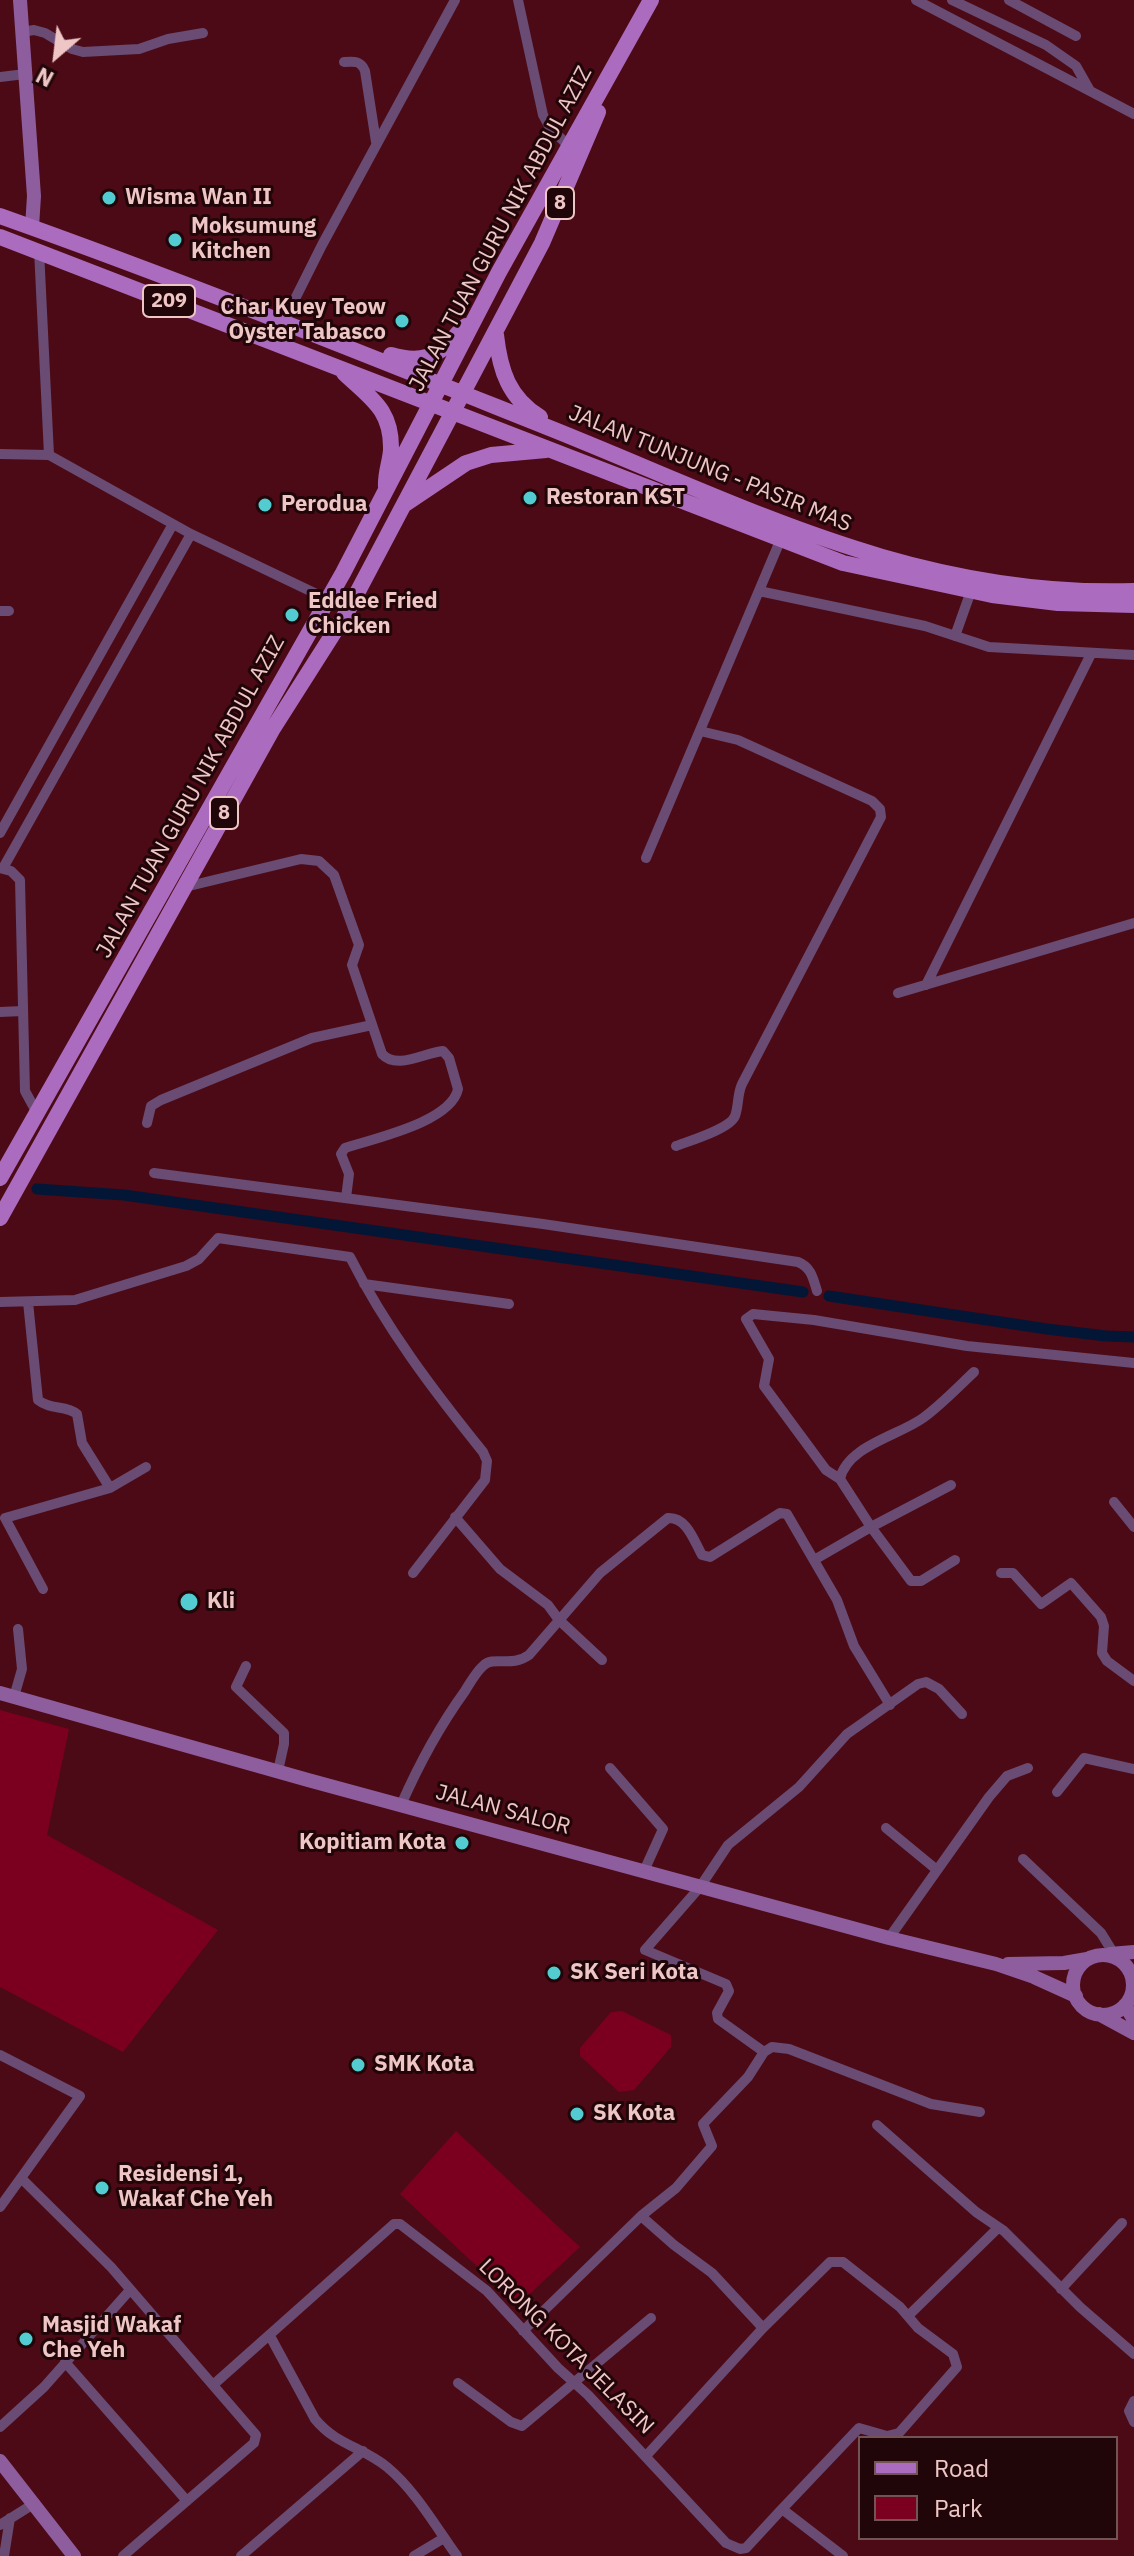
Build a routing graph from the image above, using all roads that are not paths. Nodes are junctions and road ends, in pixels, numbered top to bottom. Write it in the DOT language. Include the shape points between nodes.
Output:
graph roads {
  1 [pos="20,0"];
  2 [pos="455,0"];
  3 [pos="518,0"];
  4 [pos="651,0"];
  5 [pos="916,0"];
  6 [pos="952,0"];
  7 [pos="1009,0"];
  8 [pos="930,3"];
  9 [pos="22,32"];
  10 [pos="203,33"];
  11 [pos="1076,36"];
  12 [pos="344,62"];
  13 [pos="615,66"];
  14 [pos="25,74"];
  15 [pos="0,77"];
  16 [pos="1090,91"];
  17 [pos="1134,114"];
  18 [pos="376,144"];
  19 [pos="569,146"];
  20 [pos="0,216"];
  21 [pos="32,227"];
  22 [pos="0,237"];
  23 [pos="39,250"];
  24 [pos="475,321"];
  25 [pos="283,323"];
  26 [pos="496,335"];
  27 [pos="350,348"];
  28 [pos="337,367"];
  29 [pos="441,385"];
  30 [pos="463,394"];
  31 [pos="432,404"];
  32 [pos="453,413"];
  33 [pos="555,430"];
  34 [pos="548,450"];
  35 [pos="0,454"];
  36 [pos="49,455"];
  37 [pos="387,492"];
  38 [pos="405,504"];
  39 [pos="173,524"];
  40 [pos="191,534"];
  41 [pos="780,541"];
  42 [pos="759,591"];
  43 [pos="971,591"];
  44 [pos="1134,591"];
  45 [pos="327,599"];
  46 [pos="1134,605"];
  47 [pos="955,636"];
  48 [pos="1091,654"];
  49 [pos="1134,655"];
  50 [pos="700,731"];
  51 [pos="0,833"];
  52 [pos="646,858"];
  53 [pos="2,868"];
  54 [pos="183,888"];
  55 [pos="1134,923"];
  56 [pos="926,985"];
  57 [pos="898,993"];
  58 [pos="23,1011"];
  59 [pos="0,1012"];
  60 [pos="372,1025"];
  61 [pos="37,1113"];
  62 [pos="147,1123"];
  63 [pos="676,1146"];
  64 [pos="154,1173"];
  65 [pos="0,1178"];
  66 [pos="346,1198"];
  67 [pos="0,1218"];
  68 [pos="364,1284"];
  69 [pos="817,1291"];
  70 [pos="0,1302"];
  71 [pos="28,1302"];
  72 [pos="509,1304"];
  73 [pos="1134,1363"];
  74 [pos="974,1372"];
  75 [pos="146,1467"];
  76 [pos="840,1479"];
  77 [pos="951,1485"];
  78 [pos="110,1488"];
  79 [pos="1114,1502"];
  80 [pos="455,1517"];
  81 [pos="871,1527"];
  82 [pos="1134,1527"];
  83 [pos="814,1560"];
  84 [pos="955,1560"];
  85 [pos="413,1573"];
  86 [pos="1001,1573"];
  87 [pos="43,1589"];
  88 [pos="559,1620"];
  89 [pos="18,1629"];
  90 [pos="602,1660"];
  91 [pos="246,1666"];
  92 [pos="1134,1681"];
  93 [pos="7,1695"];
  94 [pos="890,1705"];
  95 [pos="962,1714"];
  96 [pos="610,1768"];
  97 [pos="1028,1768"];
  98 [pos="1134,1769"];
  99 [pos="278,1771"];
  100 [pos="1057,1792"];
  101 [pos="401,1805"];
  102 [pos="886,1828"];
  103 [pos="1023,1859"];
  104 [pos="937,1870"];
  105 [pos="644,1871"];
  106 [pos="700,1887"];
  107 [pos="889,1938"];
  108 [pos="1134,1952"];
  109 [pos="1110,1954"];
  110 [pos="1088,1959"];
  111 [pos="996,1964"];
  112 [pos="1134,1987"];
  113 [pos="1076,1996"];
  114 [pos="1125,2005"];
  115 [pos="1098,2014"];
  116 [pos="1134,2020"];
  117 [pos="1134,2033"];
  118 [pos="764,2052"];
  119 [pos="0,2055"];
  120 [pos="980,2112"];
  121 [pos="877,2125"];
  122 [pos="21,2178"];
  123 [pos="0,2207"];
  124 [pos="641,2216"];
  125 [pos="1122,2223"];
  126 [pos="998,2228"];
  127 [pos="1061,2289"];
  128 [pos="130,2290"];
  129 [pos="908,2316"];
  130 [pos="651,2318"];
  131 [pos="763,2328"];
  132 [pos="523,2331"];
  133 [pos="270,2336"];
  134 [pos="1134,2354"];
  135 [pos="65,2362"];
  136 [pos="458,2383"];
  137 [pos="575,2383"];
  138 [pos="213,2385"];
  139 [pos="1134,2401"];
  140 [pos="1134,2422"];
  141 [pos="0,2427"];
  142 [pos="363,2451"];
  143 [pos="646,2456"];
  144 [pos="0,2461"];
  145 [pos="187,2501"];
  146 [pos="35,2503"];
  147 [pos="782,2509"];
  148 [pos="5,2521"];
  149 [pos="444,2538"];
  150 [pos="4,2556"];
  151 [pos="74,2556"];
  152 [pos="123,2556"];
  153 [pos="241,2556"];
  154 [pos="414,2556"];
  155 [pos="457,2556"];
  156 [pos="843,2556"];
  1 -- 9 [label="main road"];
  2 -- 18 [label="street"];
  3 -- 19 [label="street" via="543,115"];
  4 -- 13 [label="main road, 8"];
  5 -- 8 [label="street"];
  6 -- 16 [label="street" via="1046,45 1076,66"];
  7 -- 11 [label="street"];
  8 -- 16 [label="street"];
  9 -- 10 [label="street" via="45,33 83,52 139,49"];
  9 -- 14 [label="main road"];
  12 -- 18 [label="street" via="355,61 365,71"];
  13 -- 19 [label="main road, JALAN TUAN GURU NIK ABDUL AZIZ / 8"];
  13 -- 26 [label="main road, JALAN TUAN GURU NIK ABDUL AZIZ / 8" via="582,153"];
  14 -- 15 [label="street"];
  14 -- 21 [label="main road"];
  16 -- 17 [label="street"];
  18 -- 25 [label="street"];
  19 -- 24 [label="main road, JALAN TUAN GURU NIK ABDUL AZIZ / 8"];
  20 -- 21 [label="main road, 209"];
  21 -- 25 [label="main road, 209"];
  22 -- 23 [label="main road, 209"];
  23 -- 28 [label="main road, 209"];
  23 -- 36 [label="street"];
  24 -- 27 [label="main road" via="435,354 416,360"];
  24 -- 29 [label="main road, JALAN TUAN GURU NIK ABDUL AZIZ / 8"];
  25 -- 27 [label="main road, 209"];
  26 -- 30 [label="main road, JALAN TUAN GURU NIK ABDUL AZIZ / 8"];
  26 -- 33 [label="main road" via="510,389"];
  27 -- 29 [label="main road, 209"];
  28 -- 31 [label="main road, 209"];
  28 -- 37 [label="main road" via="380,405 390,428"];
  29 -- 30 [label="main road, JALAN TUNJUNG - PASIR MAS"];
  29 -- 31 [label="main road, JALAN TUAN GURU NIK ABDUL AZIZ / 8"];
  30 -- 32 [label="main road, JALAN TUAN GURU NIK ABDUL AZIZ / 8"];
  30 -- 33 [label="main road, JALAN TUNJUNG - PASIR MAS"];
  31 -- 32 [label="main road, JALAN TUNJUNG - PASIR MAS"];
  31 -- 37 [label="main road, JALAN TUAN GURU NIK ABDUL AZIZ / 8"];
  32 -- 34 [label="main road, JALAN TUNJUNG - PASIR MAS"];
  32 -- 38 [label="main road, JALAN TUAN GURU NIK ABDUL AZIZ / 8"];
  33 -- 44 [label="main road, JALAN TUNJUNG - PASIR MAS" via="784,526 915,567 1059,590"];
  34 -- 38 [label="main road" via="466,463"];
  34 -- 41 [label="main road, JALAN TUNJUNG - PASIR MAS"];
  35 -- 36 [label="street"];
  36 -- 39 [label="street"];
  37 -- 45 [label="main road, JALAN TUAN GURU NIK ABDUL AZIZ / 8"];
  38 -- 54 [label="main road, JALAN TUAN GURU NIK ABDUL AZIZ / 8"];
  39 -- 40 [label="street"];
  39 -- 51 [label="street"];
  40 -- 45 [label="street"];
  40 -- 53 [label="street"];
  41 -- 42 [label="street"];
  41 -- 43 [label="main road, JALAN TUNJUNG - PASIR MAS" via="843,563"];
  42 -- 47 [label="street"];
  42 -- 50 [label="street"];
  43 -- 46 [label="main road, JALAN TUNJUNG - PASIR MAS" via="1058,603"];
  43 -- 47 [label="street"];
  45 -- 61 [label="main road, JALAN TUAN GURU NIK ABDUL AZIZ / 8"];
  47 -- 48 [label="street" via="1000,649"];
  48 -- 49 [label="street"];
  48 -- 56 [label="street"];
  50 -- 52 [label="street"];
  50 -- 63 [label="street" via="738,740 872,801 881,817 737,1094 735,1117 729,1125"];
  53 -- 58 [label="street" via="20,880"];
  54 -- 60 [label="street" via="301,859 319,861 334,875 357,935 352,965"];
  54 -- 67 [label="main road, JALAN TUAN GURU NIK ABDUL AZIZ / 8"];
  55 -- 56 [label="street"];
  56 -- 57 [label="street"];
  58 -- 59 [label="street"];
  58 -- 61 [label="street" via="25,1091"];
  60 -- 62 [label="street" via="312,1038 161,1100 151,1106"];
  60 -- 66 [label="street" via="382,1054 392,1061 443,1051 458,1089 444,1111 425,1121 345,1148 341,1154 350,1182"];
  61 -- 65 [label="main road, JALAN TUAN GURU NIK ABDUL AZIZ / 8"];
  64 -- 66 [label="street"];
  66 -- 69 [label="street" via="798,1262 813,1275"];
  68 -- 71 [label="street" via="350,1257 218,1238 186,1266 75,1300"];
  68 -- 72 [label="street"];
  68 -- 80 [label="street" via="422,1376 487,1461 485,1480"];
  70 -- 71 [label="street"];
  71 -- 78 [label="street" via="38,1400 77,1414 82,1443"];
  73 -- 76 [label="street" via="967,1346 753,1314 746,1319 769,1359 764,1386 826,1470"];
  74 -- 76 [label="street" via="924,1418 859,1453 844,1465"];
  75 -- 78 [label="street"];
  76 -- 81 [label="street"];
  77 -- 81 [label="street"];
  78 -- 87 [label="street" via="5,1518"];
  79 -- 82 [label="street"];
  80 -- 85 [label="street"];
  80 -- 88 [label="street" via="500,1569 548,1605"];
  81 -- 83 [label="street"];
  81 -- 84 [label="street" via="911,1581 921,1581"];
  83 -- 88 [label="street" via="783,1513 710,1557 702,1555 683,1522 668,1518 619,1555"];
  83 -- 94 [label="street" via="854,1646"];
  86 -- 92 [label="street" via="1013,1573 1041,1604 1071,1583 1101,1617 1107,1661"];
  88 -- 90 [label="street"];
  88 -- 101 [label="street" via="520,1661 482,1666 435,1734"];
  89 -- 93 [label="street" via="22,1669"];
  91 -- 99 [label="street" via="236,1687 284,1733"];
  93 -- 99 [label="main road, JALAN SALOR"];
  94 -- 95 [label="street" via="926,1682"];
  94 -- 106 [label="street" via="847,1734 799,1787 728,1845"];
  96 -- 105 [label="street" via="663,1829"];
  97 -- 104 [label="street" via="1007,1776"];
  98 -- 100 [label="street" via="1084,1758"];
  99 -- 101 [label="main road, JALAN SALOR"];
  101 -- 105 [label="main road, JALAN SALOR"];
  102 -- 104 [label="street"];
  103 -- 109 [label="street" via="1101,1933"];
  104 -- 107 [label="street"];
  105 -- 106 [label="main road, JALAN SALOR"];
  106 -- 107 [label="main road, JALAN SALOR"];
  106 -- 118 [label="street" via="645,1950 726,1984 729,1991 718,2019"];
  107 -- 111 [label="main road, JALAN SALOR"];
  108 -- 109 [label="main road"];
  109 -- 110 [label="main road"];
  109 -- 112 [label="main road" via="1123,1962"];
  110 -- 111 [label="main road, JALAN SALOR"];
  110 -- 113 [label="main road" via="1074,1979"];
  111 -- 113 [label="main road, JALAN SALOR"];
  112 -- 114 [label="main road"];
  113 -- 115 [label="main road"];
  114 -- 115 [label="main road"];
  114 -- 116 [label="main road"];
  115 -- 117 [label="main road"];
  118 -- 120 [label="street" via="782,2046 931,2104"];
  118 -- 124 [label="street" via="703,2124 713,2142 711,2149"];
  119 -- 122 [label="street" via="80,2096"];
  121 -- 126 [label="street"];
  122 -- 123 [label="street"];
  122 -- 128 [label="street"];
  124 -- 131 [label="street" via="712,2273"];
  124 -- 132 [label="street"];
  125 -- 127 [label="street"];
  126 -- 127 [label="street"];
  126 -- 129 [label="street"];
  127 -- 134 [label="street"];
  128 -- 135 [label="street"];
  128 -- 138 [label="street"];
  129 -- 131 [label="street" via="852,2267 837,2261"];
  129 -- 147 [label="street" via="956,2358 955,2370 899,2433 887,2436 863,2428 852,2433"];
  130 -- 137 [label="street"];
  131 -- 143 [label="street"];
  132 -- 133 [label="street, LORONG KOTA JELASIN" via="487,2291 414,2232 394,2224"];
  132 -- 137 [label="street, LORONG KOTA JELASIN"];
  133 -- 138 [label="street, LORONG KOTA JELASIN"];
  133 -- 142 [label="street" via="315,2419 336,2440"];
  135 -- 141 [label="street"];
  135 -- 145 [label="street"];
  136 -- 137 [label="street" via="522,2426"];
  137 -- 143 [label="street, LORONG KOTA JELASIN"];
  138 -- 145 [label="street" via="256,2438"];
  139 -- 140 [label="street" via="1129,2411"];
  142 -- 149 [label="street" via="399,2479"];
  142 -- 153 [label="street"];
  143 -- 147 [label="street, LORONG KOTA JELASIN" via="732,2547 753,2544"];
  144 -- 146 [label="main road"];
  145 -- 152 [label="street"];
  146 -- 148 [label="street"];
  146 -- 151 [label="main road"];
  147 -- 156 [label="street"];
  148 -- 150 [label="street"];
  149 -- 154 [label="street"];
  149 -- 155 [label="street"];
}
